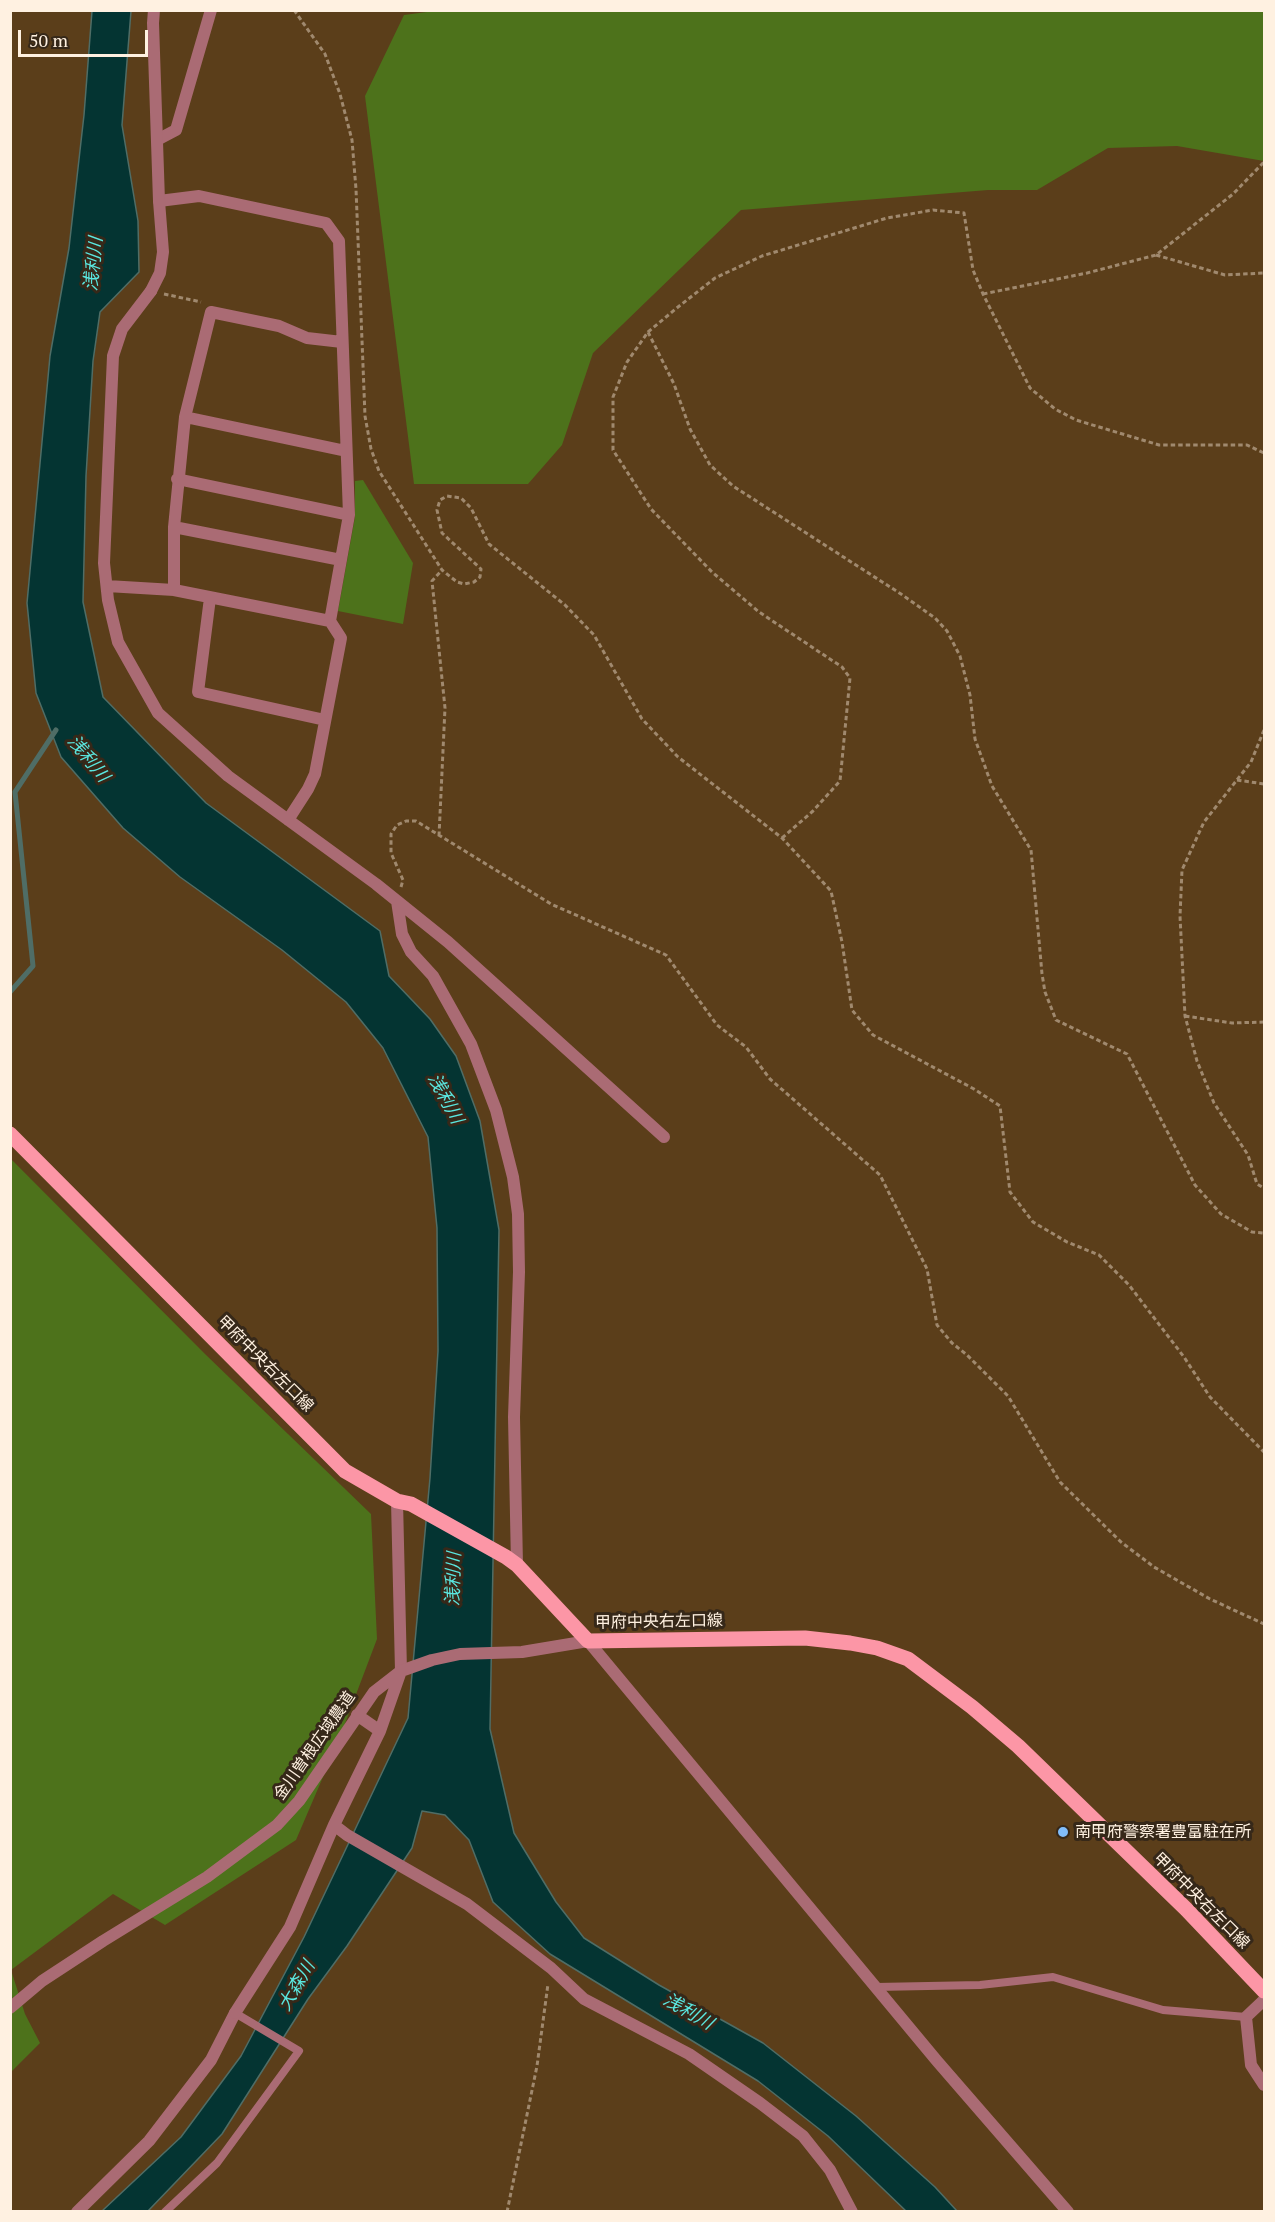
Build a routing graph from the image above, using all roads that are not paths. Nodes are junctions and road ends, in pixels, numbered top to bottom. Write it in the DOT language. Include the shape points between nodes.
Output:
graph roads {
  1 [pos="154,10"];
  2 [pos="211,10"];
  3 [pos="157,140"];
  4 [pos="159,201"];
  5 [pos="342,342"];
  6 [pos="185,417"];
  7 [pos="346,451"];
  8 [pos="177,479"];
  9 [pos="349,515"];
  10 [pos="174,527"];
  11 [pos="341,560"];
  12 [pos="107,586"];
  13 [pos="174,590"];
  14 [pos="210,598"];
  15 [pos="330,621"];
  16 [pos="325,720"];
  17 [pos="288,820"];
  18 [pos="397,901"];
  19 [pos="10,1134"];
  20 [pos="664,1137"];
  21 [pos="404,1503"];
  22 [pos="511,1561"];
  23 [pos="588,1641"];
  24 [pos="401,1671"];
  25 [pos="357,1715"];
  26 [pos="380,1731"];
  27 [pos="334,1825"];
  28 [pos="876,1987"];
  29 [pos="1264,1991"];
  30 [pos="1264,2000"];
  31 [pos="10,2008"];
  32 [pos="235,2013"];
  33 [pos="1246,2017"];
  34 [pos="1264,2085"];
  35 [pos="77,2211"];
  36 [pos="165,2211"];
  37 [pos="852,2211"];
  38 [pos="1068,2211"];
  1 -- 3 [label="street"];
  2 -- 3 [label="street" via="176,130"];
  3 -- 4 [label="street"];
  4 -- 5 [label="street" via="199,196 326,223 339,241"];
  4 -- 12 [label="street" via="164,252 160,273 123,328 112,356"];
  5 -- 6 [label="street" via="307,338 279,326 211,312"];
  5 -- 7 [label="street"];
  6 -- 7 [label="street"];
  6 -- 8 [label="street"];
  7 -- 9 [label="street"];
  8 -- 9 [label="street"];
  8 -- 10 [label="street"];
  9 -- 11 [label="street"];
  10 -- 11 [label="street"];
  10 -- 13 [label="street"];
  11 -- 15 [label="street"];
  12 -- 13 [label="street"];
  12 -- 17 [label="street" via="118,642 158,713 228,776"];
  13 -- 14 [label="street"];
  14 -- 15 [label="street"];
  14 -- 16 [label="street" via="198,692"];
  15 -- 16 [label="street" via="341,638"];
  16 -- 17 [label="street" via="315,774"];
  17 -- 18 [label="street"];
  18 -- 20 [label="street" via="448,942"];
  18 -- 22 [label="street" via="402,934 433,976 471,1044 496,1110 513,1177 518,1225"];
  19 -- 21 [label="main road, 甲府中央右左口線" via="345,1471"];
  21 -- 22 [label="main road, 甲府中央右左口線"];
  21 -- 24 [label="street"];
  22 -- 23 [label="main road, 甲府中央右左口線"];
  23 -- 24 [label="street, 金川曽根広域農道" via="522,1652 460,1654"];
  23 -- 28 [label="street"];
  23 -- 29 [label="main road, 甲府中央右左口線" via="805,1638 859,1645 908,1659 1018,1746 1186,1909"];
  24 -- 25 [label="street, 金川曽根広域農道" via="374,1692"];
  24 -- 26 [label="street"];
  25 -- 26 [label="street"];
  25 -- 31 [label="street, 金川曽根広域農道" via="299,1801 277,1825 207,1877 42,1982"];
  26 -- 27 [label="street"];
  27 -- 32 [label="street" via="290,1928"];
  27 -- 37 [label="street" via="468,1904 551,1968 584,1999 689,2054 760,2103 803,2136 830,2170"];
  28 -- 33 [label="lane" via="980,1985 1053,1977 1163,2010"];
  28 -- 38 [label="street"];
  30 -- 33 [label="street"];
  32 -- 35 [label="street" via="211,2060 149,2141"];
  32 -- 36 [label="lane" via="299,2051 217,2163"];
  33 -- 34 [label="street" via="1251,2065"];
}
